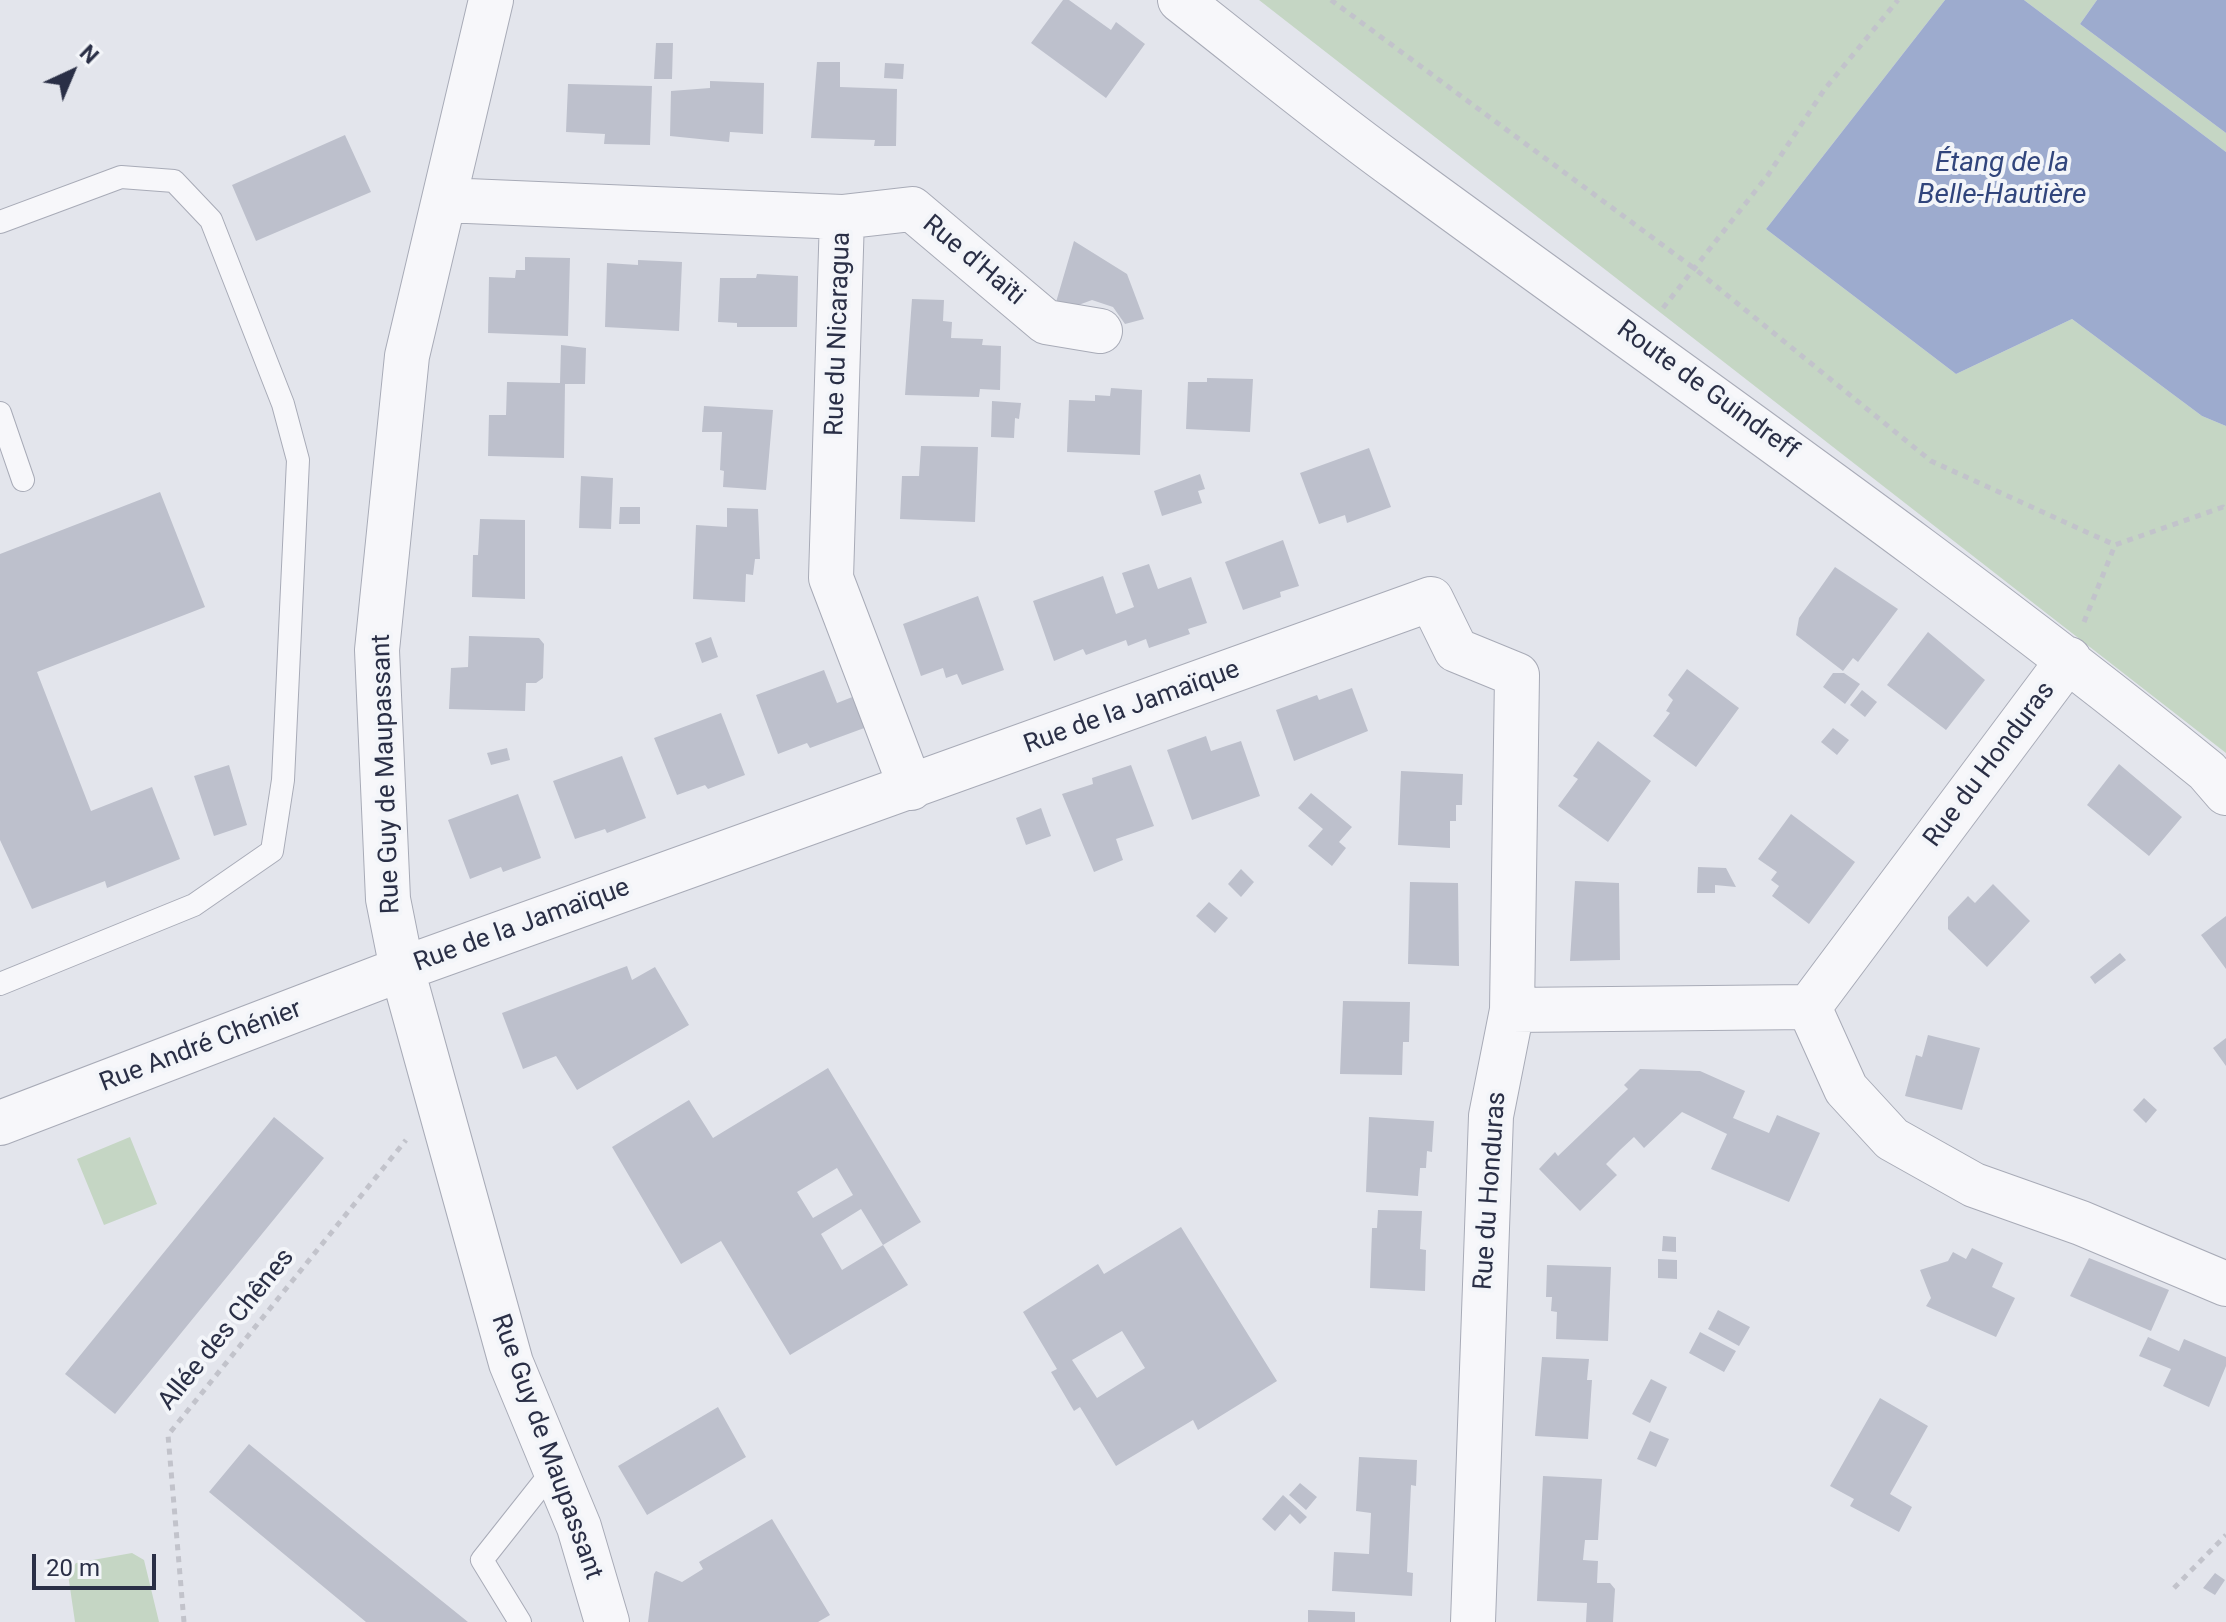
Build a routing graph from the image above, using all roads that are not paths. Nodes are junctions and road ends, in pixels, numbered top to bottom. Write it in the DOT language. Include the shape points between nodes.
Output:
graph roads {
  1 [pos="491,0"];
  2 [pos="1180,0"];
  3 [pos="444,200"];
  4 [pos="842,217"];
  5 [pos="0,222"];
  6 [pos="1100,331"];
  7 [pos="0,413"];
  8 [pos="23,480"];
  9 [pos="2069,659"];
  10 [pos="911,788"];
  11 [pos="2226,793"];
  12 [pos="402,969"];
  13 [pos="0,984"];
  14 [pos="1809,1007"];
  15 [pos="1512,1010"];
  16 [pos="0,1123"];
  17 [pos="2226,1284"];
  18 [pos="554,1469"];
  19 [pos="520,1622"];
  20 [pos="607,1622"];
  21 [pos="1473,1622"];
  1 -- 3 [label="street, Rue Guy de Maupassant"];
  2 -- 9 [label="street, Route de Guindreff" via="1397,169 1637,339"];
  3 -- 4 [label="street, Rue du Nicaragua"];
  3 -- 12 [label="street, Rue Guy de Maupassant" via="407,356 377,650 388,899"];
  4 -- 6 [label="street, Rue d'Haïti" via="912,209 1046,322"];
  4 -- 10 [label="street, Rue du Nicaragua" via="831,578"];
  5 -- 13 [label="lane" via="121,177 174,181 211,220 283,404 298,460 283,780 272,851 194,905"];
  7 -- 8 [label="lane"];
  9 -- 11 [label="street, Route de Guindreff" via="2207,771"];
  9 -- 14 [label="street, Rue du Honduras"];
  10 -- 12 [label="street, Rue de la Jamaïque"];
  10 -- 15 [label="street, Rue de la Jamaïque" via="1431,599 1456,650 1517,675"];
  12 -- 16 [label="street, Rue André Chénier"];
  12 -- 18 [label="street, Rue Guy de Maupassant" via="511,1363"];
  14 -- 15 [label="street"];
  14 -- 17 [label="street" via="1846,1089 1892,1139 1974,1185"];
  15 -- 21 [label="street, Rue du Honduras" via="1491,1116"];
  18 -- 19 [label="lane" via="482,1560"];
  18 -- 20 [label="street, Rue Guy de Maupassant" via="579,1527"];
}
